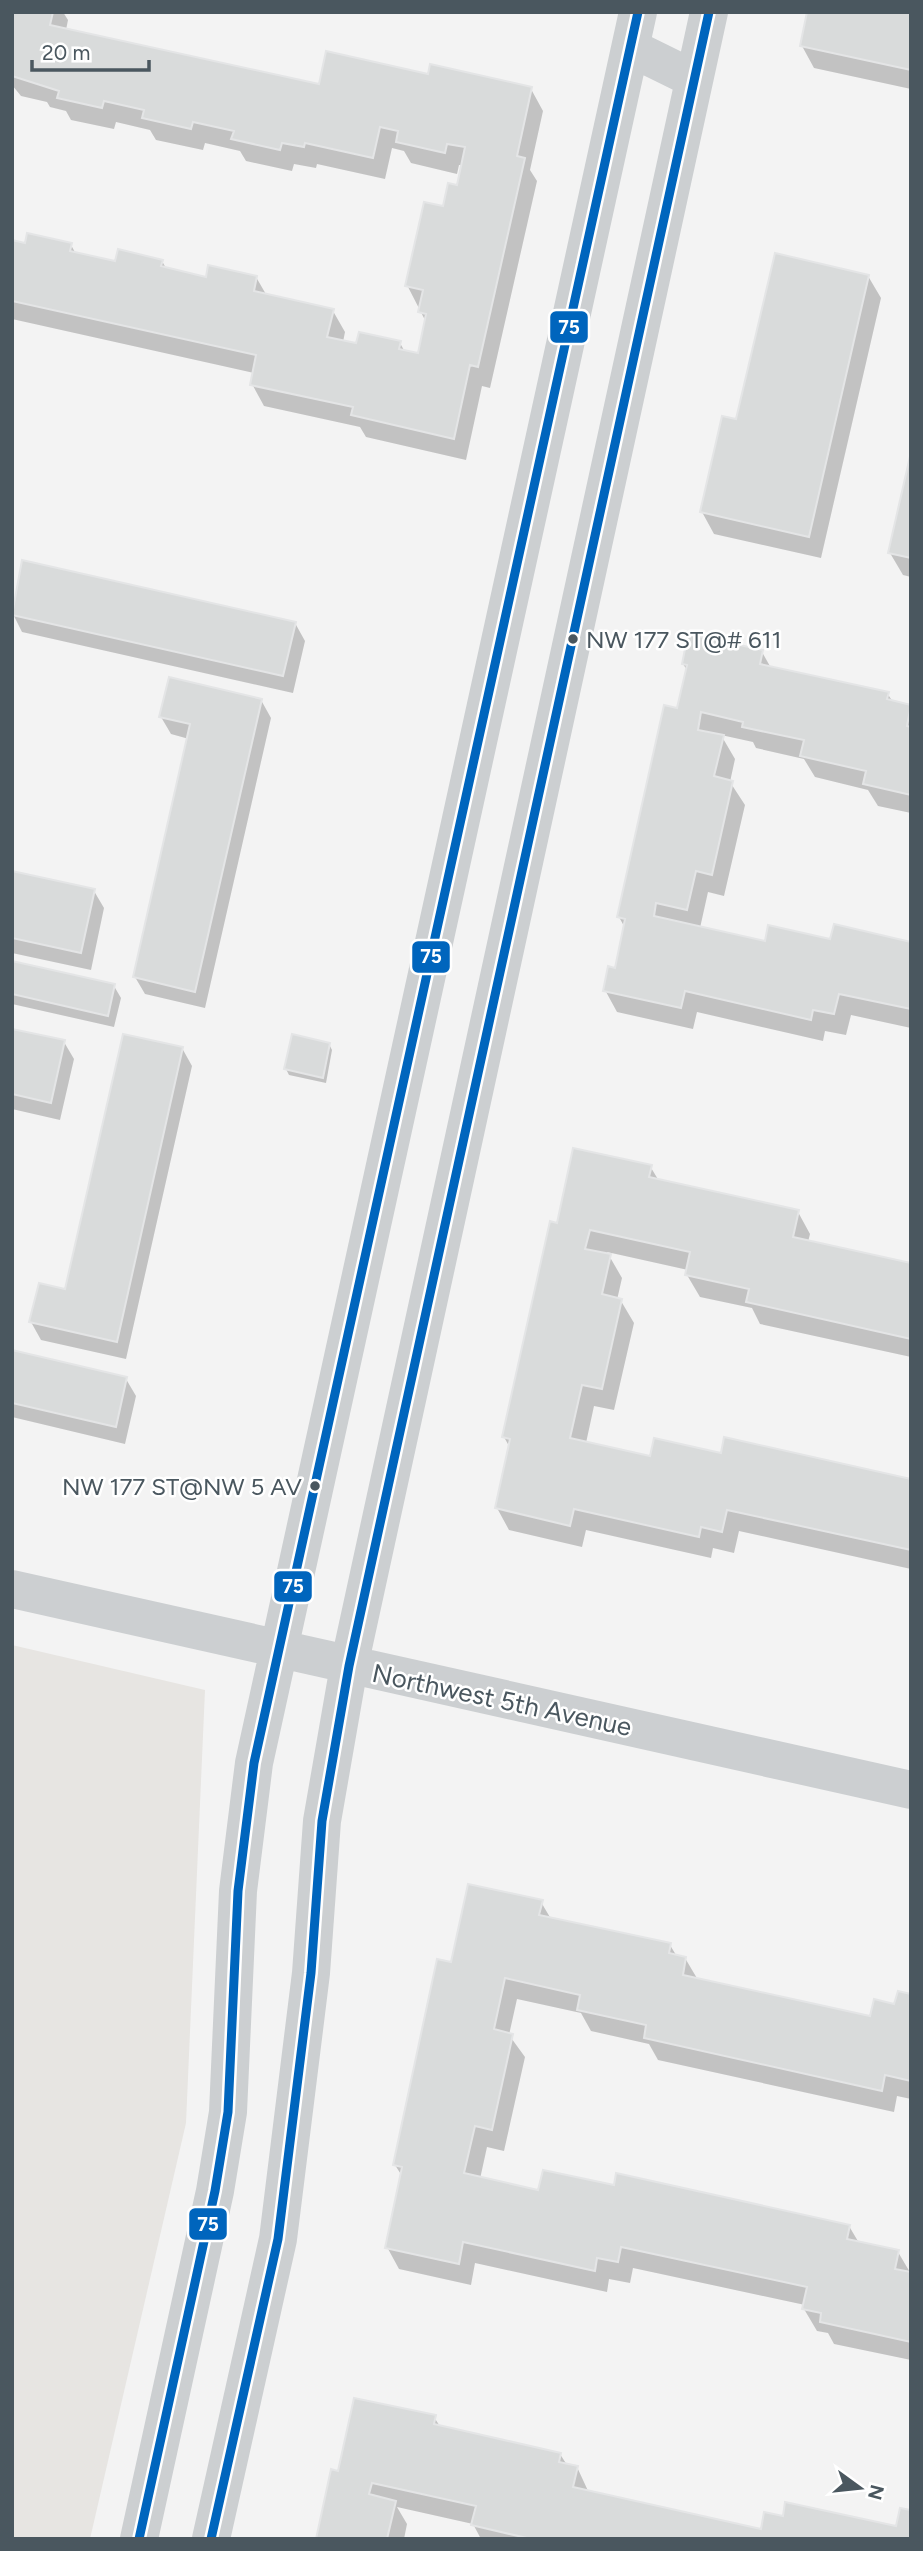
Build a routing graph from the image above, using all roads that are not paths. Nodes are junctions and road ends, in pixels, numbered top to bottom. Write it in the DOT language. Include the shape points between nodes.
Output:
graph roads {
  1 [pos="709,12"];
  2 [pos="634,30"];
  3 [pos="694,79"];
  4 [pos="12,1589"];
  5 [pos="279,1651"];
  6 [pos="349,1666"];
  7 [pos="911,1790"];
  8 [pos="139,2539"];
  9 [pos="211,2539"];
  1 -- 3 [label="street"];
  2 -- 3 [label="street"];
  2 -- 5 [label="street"];
  3 -- 6 [label="street"];
  4 -- 5 [label="street, Northwest 5th Avenue"];
  5 -- 6 [label="street, Northwest 5th Avenue"];
  5 -- 8 [label="street" via="244,1829 228,2112"];
  6 -- 7 [label="street, Northwest 5th Avenue"];
  6 -- 9 [label="street" via="321,1821 311,1973 278,2239"];
}
